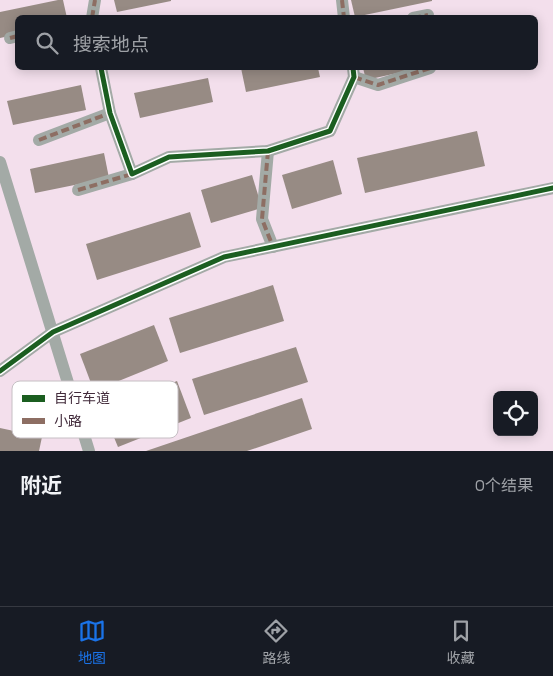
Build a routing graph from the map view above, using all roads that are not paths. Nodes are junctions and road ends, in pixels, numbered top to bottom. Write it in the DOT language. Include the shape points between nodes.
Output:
graph roads {
  1 [pos="95,0"];
  2 [pos="342,0"];
  3 [pos="428,14"];
  4 [pos="92,15"];
  5 [pos="344,15"];
  6 [pos="424,15"];
  7 [pos="101,70"];
  8 [pos="424,70"];
  9 [pos="353,72"];
  10 [pos="110,113"];
  11 [pos="39,140"];
  12 [pos="268,151"];
  13 [pos="0,162"];
  14 [pos="132,174"];
  15 [pos="553,188"];
  16 [pos="78,190"];
  17 [pos="273,247"];
  18 [pos="53,332"];
  19 [pos="0,371"];
  20 [pos="68,381"];
  21 [pos="85,438"];
  22 [pos="89,451"];
  1 -- 4 [label="street"];
  2 -- 5 [label="street"];
  3 -- 6 [label="street"];
  7 -- 10 [label="street"];
  8 -- 9 [label="street" via="378,85"];
  9 -- 12 [label="street" via="330,131"];
  10 -- 11 [label="street"];
  10 -- 14 [label="street"];
  12 -- 14 [label="street" via="169,157"];
  12 -- 17 [label="street" via="262,219"];
  13 -- 18 [label="street"];
  14 -- 16 [label="street"];
  15 -- 17 [label="street"];
  17 -- 18 [label="street" via="224,257"];
  18 -- 19 [label="street"];
  18 -- 20 [label="street"];
  21 -- 22 [label="street"];
}
